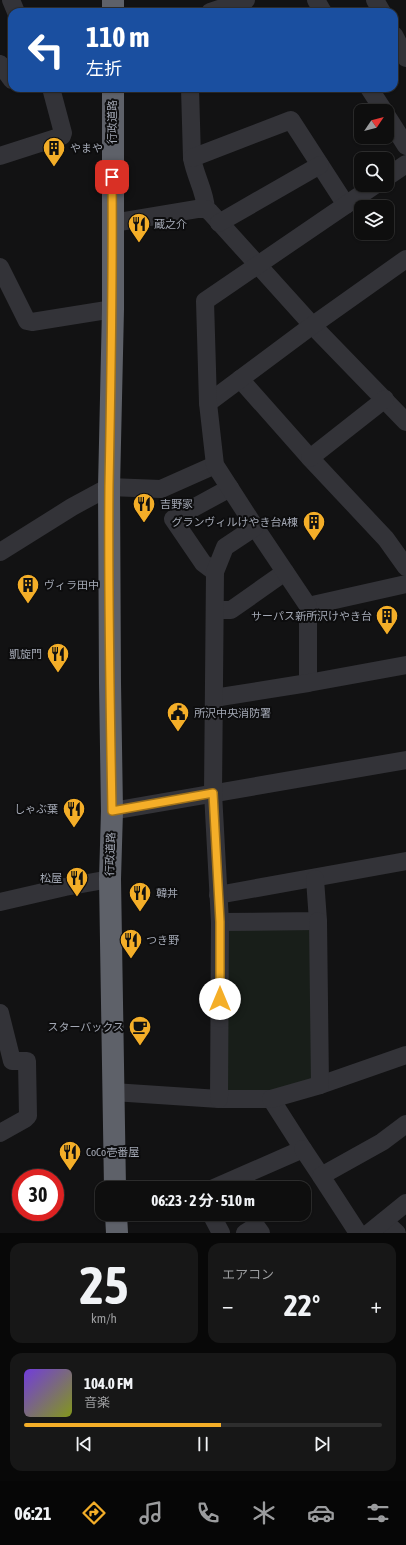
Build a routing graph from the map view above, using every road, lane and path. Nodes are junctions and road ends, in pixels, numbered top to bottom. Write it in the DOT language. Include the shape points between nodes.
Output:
graph roads {
  1 [pos="246,0"];
  2 [pos="222,8"];
  3 [pos="398,43"];
  4 [pos="406,58"];
  5 [pos="0,64"];
  6 [pos="8,75"];
  7 [pos="52,92"];
  8 [pos="112,92"];
  9 [pos="190,92"];
  10 [pos="372,92"];
  11 [pos="379,104"];
  12 [pos="394,127"];
  13 [pos="406,146"];
  14 [pos="0,156"];
  15 [pos="192,158"];
  16 [pos="406,164"];
  17 [pos="320,165"];
  18 [pos="394,172"];
  19 [pos="365,192"];
  20 [pos="346,205"];
  21 [pos="206,209"];
  22 [pos="113,223"];
  23 [pos="219,223"];
  24 [pos="406,259"];
  25 [pos="258,264"];
  26 [pos="0,267"];
  27 [pos="113,309"];
  28 [pos="313,326"];
  29 [pos="240,379"];
  30 [pos="385,399"];
  31 [pos="208,403"];
  32 [pos="406,422"];
  33 [pos="310,458"];
  34 [pos="215,465"];
  35 [pos="109,487"];
  36 [pos="230,488"];
  37 [pos="255,527"];
  38 [pos="0,552"];
  39 [pos="406,567"];
  40 [pos="215,572"];
  41 [pos="285,572"];
  42 [pos="406,584"];
  43 [pos="308,606"];
  44 [pos="215,610"];
  45 [pos="406,665"];
  46 [pos="308,683"];
  47 [pos="214,698"];
  48 [pos="406,760"];
  49 [pos="213,793"];
  50 [pos="112,811"];
  51 [pos="406,861"];
  52 [pos="110,879"];
  53 [pos="315,879"];
  54 [pos="218,896"];
  55 [pos="0,902"];
  56 [pos="318,921"];
  57 [pos="220,922"];
  58 [pos="0,1013"];
  59 [pos="406,1055"];
  60 [pos="320,1085"];
  61 [pos="113,1092"];
  62 [pos="219,1099"];
  63 [pos="271,1099"];
  64 [pos="406,1124"];
  65 [pos="0,1133"];
  66 [pos="303,1149"];
  67 [pos="321,1176"];
  68 [pos="115,1181"];
  69 [pos="230,1181"];
  70 [pos="406,1203"];
  71 [pos="116,1221"];
  72 [pos="215,1221"];
  73 [pos="390,1227"];
  74 [pos="117,1233"];
  75 [pos="221,1233"];
  76 [pos="245,1233"];
  77 [pos="261,1233"];
  78 [pos="358,1233"];
  79 [pos="369,1233"];
  1 -- 2 [label="street"];
  3 -- 4 [label="street"];
  5 -- 6 [label="street"];
  7 -- 14 [label="street" via="62,136"];
  8 -- 22 [label="highway, 行政道路"];
  9 -- 15 [label="street"];
  10 -- 11 [label="street"];
  12 -- 13 [label="street"];
  15 -- 17 [label="street" via="291,120"];
  15 -- 21 [label="street" via="205,197"];
  16 -- 18 [label="street"];
  17 -- 20 [label="street"];
  17 -- 23 [label="street"];
  19 -- 20 [label="street"];
  20 -- 25 [label="street"];
  21 -- 22 [label="street"];
  21 -- 23 [label="street"];
  22 -- 27 [label="highway, 行政道路"];
  23 -- 25 [label="street"];
  24 -- 28 [label="street"];
  25 -- 28 [label="street"];
  25 -- 31 [label="street" via="205,301"];
  26 -- 27 [label="street" via="27,321"];
  27 -- 35 [label="highway, 行政道路"];
  28 -- 29 [label="street"];
  28 -- 30 [label="street"];
  29 -- 31 [label="street"];
  29 -- 33 [label="street"];
  30 -- 32 [label="street"];
  30 -- 33 [label="street"];
  31 -- 34 [label="street"];
  33 -- 39 [label="street" via="386,539"];
  34 -- 35 [label="street" via="161,489"];
  34 -- 36 [label="street"];
  35 -- 38 [label="street"];
  35 -- 50 [label="highway, 行政道路"];
  36 -- 37 [label="street"];
  36 -- 40 [label="street" via="173,519 203,563"];
  37 -- 40 [label="street" via="225,547"];
  37 -- 41 [label="street"];
  40 -- 44 [label="street"];
  41 -- 43 [label="street"];
  41 -- 44 [label="street" via="231,610"];
  42 -- 43 [label="street"];
  43 -- 46 [label="street"];
  44 -- 47 [label="street"];
  45 -- 46 [label="street"];
  46 -- 47 [label="street"];
  47 -- 49 [label="street"];
  48 -- 49 [label="street"];
  49 -- 50 [label="street"];
  49 -- 54 [label="street"];
  50 -- 52 [label="highway, 行政道路"];
  51 -- 53 [label="street"];
  52 -- 55 [label="street"];
  52 -- 61 [label="highway, 行政道路"];
  53 -- 54 [label="street"];
  53 -- 56 [label="street"];
  54 -- 57 [label="street"];
  56 -- 57 [label="street"];
  56 -- 60 [label="street"];
  57 -- 62 [label="street"];
  58 -- 65 [label="street" via="12,1061 27,1061 28,1116"];
  59 -- 60 [label="street"];
  60 -- 63 [label="street"];
  61 -- 62 [label="street"];
  61 -- 68 [label="highway, 行政道路"];
  62 -- 63 [label="street"];
  63 -- 66 [label="street"];
  64 -- 67 [label="street" via="382,1142"];
  66 -- 67 [label="street"];
  66 -- 69 [label="street"];
  67 -- 78 [label="street"];
  70 -- 73 [label="street"];
  71 -- 74 [label="highway"];
  72 -- 75 [label="street"];
  73 -- 79 [label="street"];
  76 -- 77 [label="street" via="256,1226"];
}
